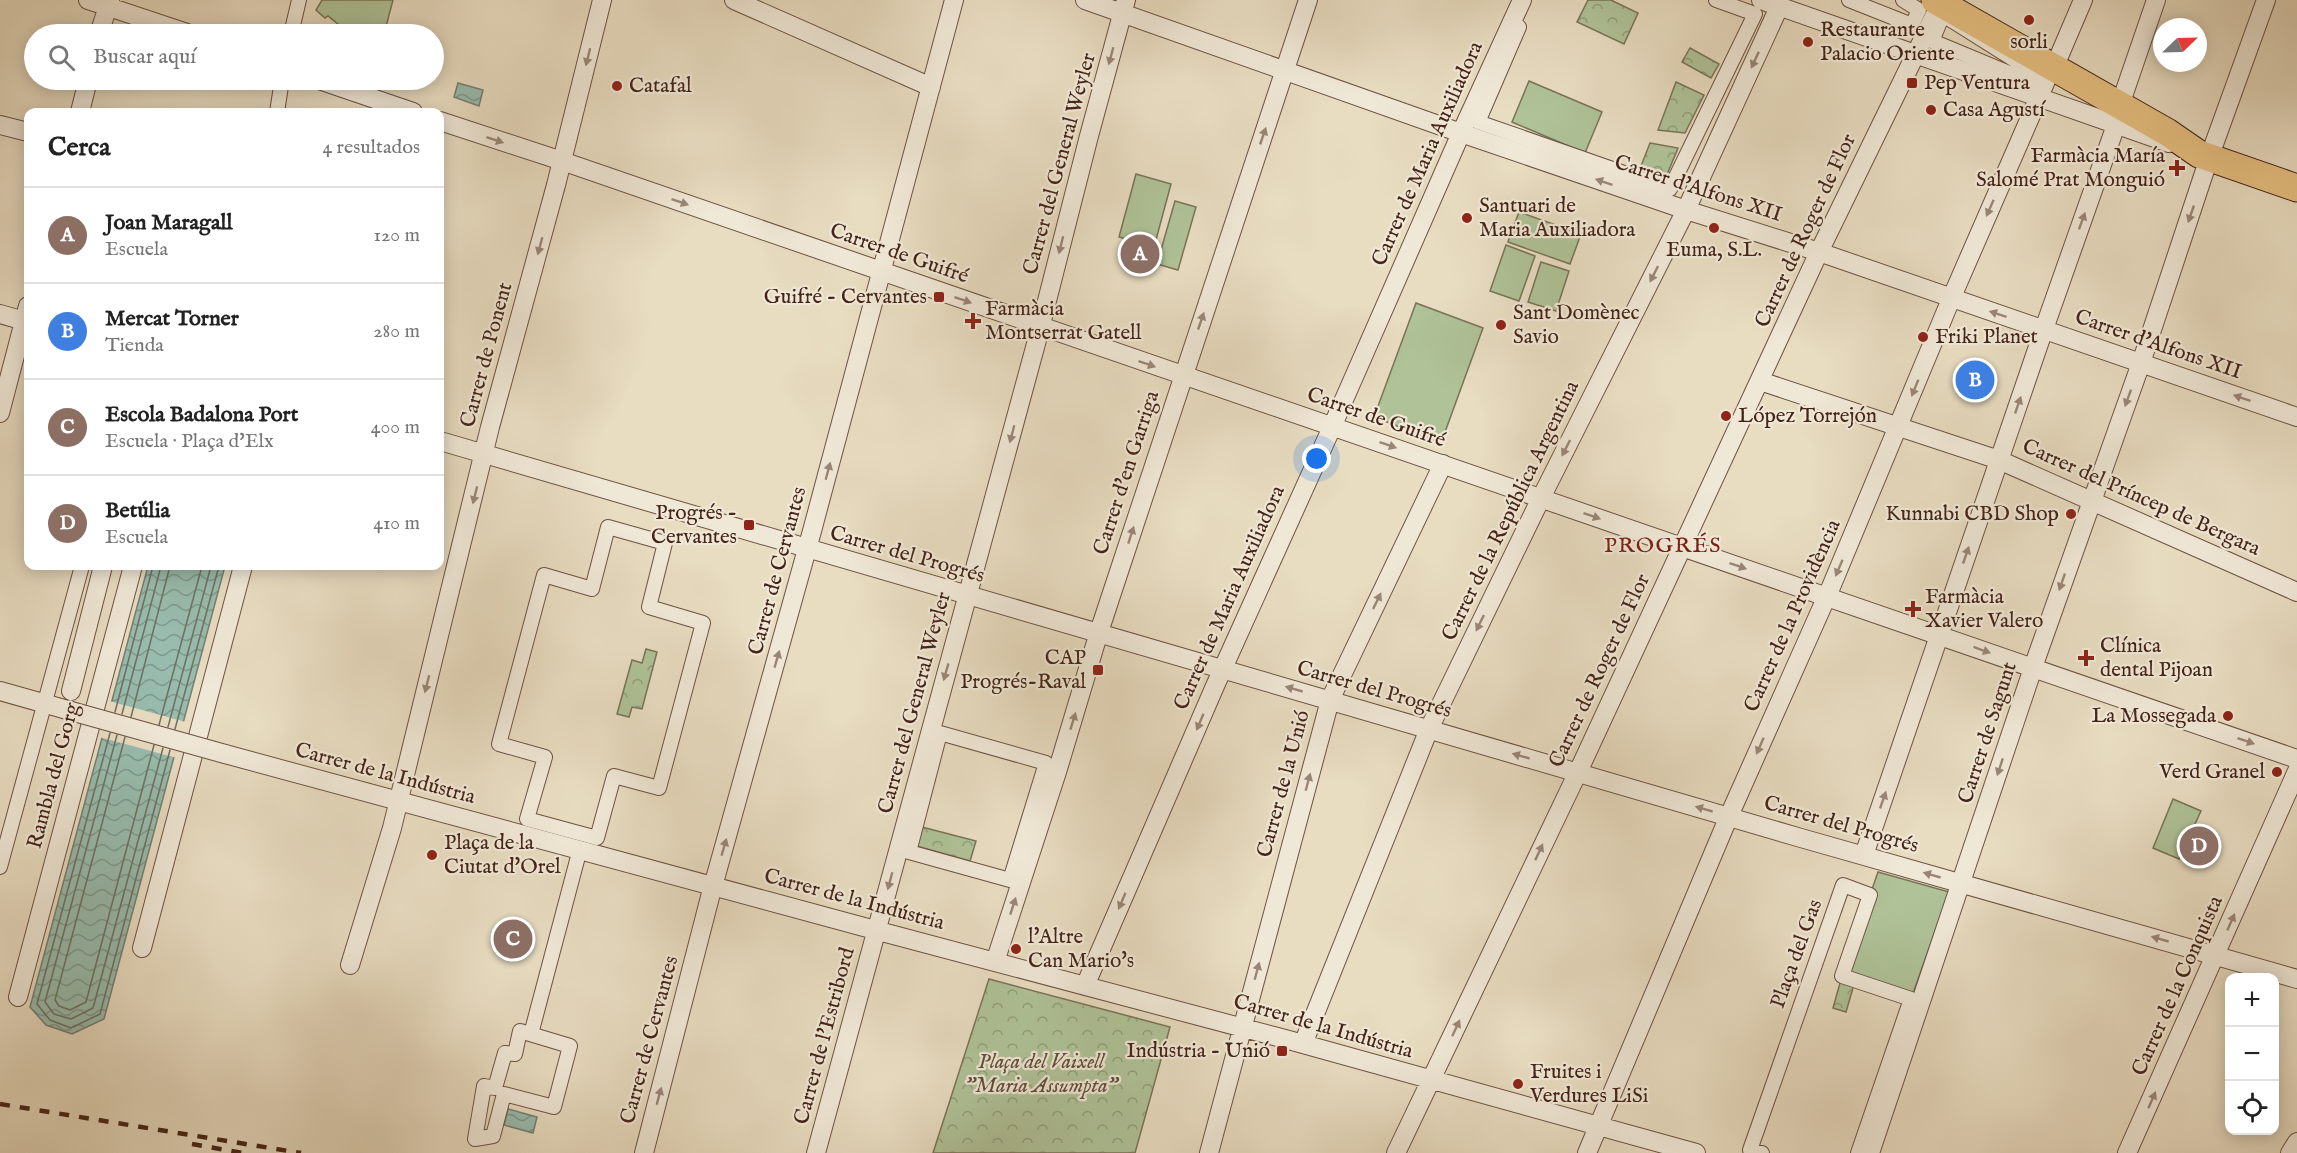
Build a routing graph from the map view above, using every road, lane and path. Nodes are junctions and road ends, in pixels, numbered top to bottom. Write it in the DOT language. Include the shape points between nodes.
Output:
graph roads {
  1 [pos="88,0"];
  2 [pos="299,0"];
  3 [pos="603,0"];
  4 [pos="734,0"];
  5 [pos="954,0"];
  6 [pos="1085,0"];
  7 [pos="1308,0"];
  8 [pos="1522,0"];
  9 [pos="1531,0"];
  10 [pos="1716,0"];
  11 [pos="1761,0"];
  12 [pos="1849,0"];
  13 [pos="1903,0"];
  14 [pos="2083,0"];
  15 [pos="2156,0"];
  16 [pos="2266,0"];
  17 [pos="109,3"];
  18 [pos="1940,4"];
  19 [pos="1124,7"];
  20 [pos="1779,7"];
  21 [pos="102,24"];
  22 [pos="164,24"];
  23 [pos="293,24"];
  24 [pos="1916,53"];
  25 [pos="2054,68"];
  26 [pos="1285,72"];
  27 [pos="931,87"];
  28 [pos="86,90"];
  29 [pos="280,90"];
  30 [pos="349,90"];
  31 [pos="2039,97"];
  32 [pos="81,108"];
  33 [pos="278,108"];
  34 [pos="400,108"];
  35 [pos="2118,115"];
  36 [pos="444,122"];
  37 [pos="0,125"];
  38 [pos="24,131"];
  39 [pos="1461,133"];
  40 [pos="2201,155"];
  41 [pos="562,161"];
  42 [pos="2297,188"];
  43 [pos="1686,210"];
  44 [pos="1819,252"];
  45 [pos="882,272"];
  46 [pos="1951,299"];
  47 [pos="0,314"];
  48 [pos="24,316"];
  49 [pos="1041,327"];
  50 [pos="2044,329"];
  51 [pos="24,330"];
  52 [pos="2141,363"];
  53 [pos="1183,376"];
  54 [pos="1760,381"];
  55 [pos="0,413"];
  56 [pos="2297,417"];
  57 [pos="1332,427"];
  58 [pos="1899,427"];
  59 [pos="444,442"];
  60 [pos="485,454"];
  61 [pos="1999,460"];
  62 [pos="1443,464"];
  63 [pos="1541,498"];
  64 [pos="2090,501"];
  65 [pos="1683,547"];
  66 [pos="807,549"];
  67 [pos="81,570"];
  68 [pos="102,570"];
  69 [pos="132,570"];
  70 [pos="242,570"];
  71 [pos="544,575"];
  72 [pos="2297,592"];
  73 [pos="968,596"];
  74 [pos="1827,597"];
  75 [pos="1099,632"];
  76 [pos="1939,634"];
  77 [pos="1223,669"];
  78 [pos="2032,669"];
  79 [pos="0,691"];
  80 [pos="71,691"];
  81 [pos="1330,700"];
  82 [pos="45,704"];
  83 [pos="1428,729"];
  84 [pos="2297,759"];
  85 [pos="2297,771"];
  86 [pos="1578,772"];
  87 [pos="399,801"];
  88 [pos="1729,816"];
  89 [pos="580,849"];
  90 [pos="909,852"];
  91 [pos="1864,855"];
  92 [pos="0,867"];
  93 [pos="1962,884"];
  94 [pos="714,885"];
  95 [pos="877,931"];
  96 [pos="142,948"];
  97 [pos="2217,955"];
  98 [pos="995,962"];
  99 [pos="350,965"];
  100 [pos="2297,979"];
  101 [pos="1085,986"];
  102 [pos="18,997"];
  103 [pos="1242,1027"];
  104 [pos="531,1034"];
  105 [pos="1303,1044"];
  106 [pos="1430,1080"];
  107 [pos="1599,1128"];
  108 [pos="644,1153"];
  109 [pos="816,1153"];
  110 [pos="1209,1153"];
  111 [pos="1396,1153"];
  112 [pos="1587,1153"];
  113 [pos="1696,1153"];
  114 [pos="1762,1153"];
  115 [pos="1858,1153"];
  116 [pos="1870,1153"];
  117 [pos="2127,1153"];
  1 -- 17 [label="street"];
  2 -- 23 [label="street"];
  3 -- 41 [label="street, Carrer de Ponent, one-way"];
  4 -- 27 [label="street"];
  5 -- 27 [label="street, Carrer de Cervantes"];
  6 -- 19 [label="street, Carrer d'Alfons XII"];
  7 -- 26 [label="street, Carrer d'en Garriga"];
  8 -- 39 [label="street, Carrer de Maria Auxiliadora"];
  9 -- 10 [label="street" via="1478,122 1671,189 1755,14"];
  11 -- 20 [label="street"];
  12 -- 13 [label="street" via="1912,25 1919,10"];
  14 -- 25 [label="street"];
  15 -- 35 [label="street"];
  16 -- 40 [label="street, Carrer de Sagunt"];
  17 -- 21 [label="street"];
  17 -- 22 [label="street"];
  18 -- 18 [label="street" via="1932,41 2045,88 2049,81"];
  18 -- 24 [label="street, Carrer de Roger de Flor"];
  18 -- 25 [label="main road"];
  19 -- 26 [label="street, Carrer d'Alfons XII"];
  19 -- 49 [label="street, Carrer del General Weyler, one-way"];
  20 -- 24 [label="street"];
  20 -- 43 [label="street, Carrer de la República Argentina, one-way"];
  24 -- 31 [label="street"];
  24 -- 44 [label="street, Carrer de Roger de Flor"];
  25 -- 35 [label="main road"];
  26 -- 39 [label="street, Carrer d'Alfons XII"];
  53 -- 26 [label="street, Carrer d'en Garriga, one-way"];
  27 -- 45 [label="street, Carrer de Cervantes"];
  28 -- 32 [label="street"];
  29 -- 33 [label="street"];
  30 -- 34 [label="street"];
  31 -- 35 [label="street"];
  31 -- 46 [label="street, Carrer de la Providència, one-way"];
  35 -- 40 [label="main road" via="2167,132"];
  50 -- 35 [label="street, one-way"];
  36 -- 41 [label="street, Carrer de Guifré, one-way"];
  37 -- 38 [label="street"];
  43 -- 39 [label="street, Carrer d'Alfons XII, one-way"];
  39 -- 57 [label="street, Carrer de Maria Auxiliadora"];
  40 -- 42 [label="main road"];
  40 -- 52 [label="street, Carrer de Sagunt, one-way"];
  41 -- 45 [label="street, Carrer de Guifré, one-way"];
  41 -- 60 [label="street, Carrer de Ponent, one-way"];
  43 -- 44 [label="street, Carrer d'Alfons XII"];
  43 -- 63 [label="street, Carrer de la República Argentina, one-way"];
  44 -- 46 [label="street, Carrer d'Alfons XII"];
  44 -- 54 [label="street, Carrer de Roger de Flor"];
  45 -- 49 [label="street, Carrer de Guifré, one-way"];
  66 -- 45 [label="street, Carrer de Cervantes, one-way"];
  50 -- 46 [label="street, Carrer d'Alfons XII, one-way"];
  46 -- 58 [label="street, Carrer de la Providència, one-way"];
  47 -- 48 [label="street"];
  49 -- 53 [label="street, Carrer de Guifré, one-way"];
  49 -- 73 [label="street, Carrer del General Weyler, one-way"];
  50 -- 52 [label="street, Carrer d'Alfons XII"];
  61 -- 50 [label="street, one-way"];
  51 -- 55 [label="street"];
  56 -- 52 [label="street, Carrer d'Alfons XII, one-way"];
  52 -- 64 [label="street, Carrer de Sagunt, one-way"];
  53 -- 57 [label="street, Carrer de Guifré"];
  75 -- 53 [label="street, Carrer d'en Garriga, one-way"];
  54 -- 58 [label="street, Carrer del Príncep de Bergara"];
  54 -- 65 [label="street, Carrer de Roger de Flor"];
  57 -- 62 [label="street, Carrer de Guifré, one-way"];
  57 -- 77 [label="street, Carrer de Maria Auxiliadora"];
  58 -- 61 [label="street, Carrer del Príncep de Bergara"];
  58 -- 74 [label="street, Carrer de la Providència, one-way"];
  59 -- 60 [label="street, Carrer del Progrés"];
  60 -- 66 [label="street, Carrer del Progrés"];
  60 -- 87 [label="street, Carrer de Ponent, one-way"];
  61 -- 64 [label="street, Carrer del Príncep de Bergara"];
  76 -- 61 [label="street, one-way"];
  62 -- 63 [label="street, Carrer de Guifré"];
  81 -- 62 [label="street, Carrer de la Unió, one-way"];
  63 -- 65 [label="street, Carrer de Guifré, one-way"];
  63 -- 83 [label="street, Carrer de la República Argentina, one-way"];
  64 -- 72 [label="street, Carrer del Príncep de Bergara"];
  64 -- 78 [label="street, Carrer de Sagunt, one-way"];
  65 -- 74 [label="street, Carrer de Guifré, one-way"];
  65 -- 86 [label="street, Carrer de Roger de Flor"];
  66 -- 73 [label="street, Carrer del Progrés"];
  94 -- 66 [label="street, Carrer de Cervantes, one-way"];
  67 -- 82 [label="street"];
  68 -- 80 [label="street"];
  69 -- 102 [label="street, Rambla del Gorg"];
  70 -- 96 [label="street"];
  71 -- 71 [label="street" via="591,589 608,527 665,543 649,607 703,623 659,788 615,776 597,838 528,819 545,756 499,744"];
  73 -- 75 [label="street, Carrer del Progrés"];
  73 -- 95 [label="street, Carrer del General Weyler, one-way"];
  74 -- 76 [label="street, Carrer de Guifré"];
  74 -- 88 [label="street, Carrer de la Providència, one-way"];
  75 -- 77 [label="street, Carrer del Progrés"];
  98 -- 75 [label="street, Carrer d'en Garriga, one-way"];
  76 -- 78 [label="street, Carrer de Guifré, one-way"];
  91 -- 76 [label="street, one-way"];
  81 -- 77 [label="street, Carrer del Progrés, one-way"];
  77 -- 101 [label="street, Carrer de Maria Auxiliadora, one-way"];
  78 -- 84 [label="street, Carrer de Guifré, one-way"];
  78 -- 93 [label="street, Carrer de Sagunt, one-way"];
  79 -- 82 [label="street, Carrer de la Indústria"];
  81 -- 83 [label="street, Carrer del Progrés"];
  103 -- 81 [label="street, Carrer de la Unió, one-way"];
  82 -- 87 [label="street, Carrer de la Indústria, bridge"];
  82 -- 92 [label="street"];
  86 -- 83 [label="street, Carrer del Progrés, one-way"];
  83 -- 105 [label="street, Carrer de la República Argentina"];
  97 -- 85 [label="street, Carrer de la Conquista, one-way"];
  88 -- 86 [label="street, Carrer del Progrés, one-way"];
  106 -- 86 [label="street, Carrer de Roger de Flor, one-way"];
  87 -- 89 [label="street, Carrer de la Indústria"];
  87 -- 99 [label="street, Carrer de Ponent"];
  88 -- 91 [label="street, Carrer del Progrés"];
  88 -- 107 [label="street, Carrer de la Providència"];
  89 -- 94 [label="street, Carrer de la Indústria"];
  89 -- 104 [label="street"];
  90 -- 90 [label="street" via="1010,880 1046,763 940,733"];
  93 -- 91 [label="street, Carrer del Progrés, one-way"];
  97 -- 93 [label="street, Carrer del Progrés, one-way"];
  93 -- 116 [label="street, Carrer de Sagunt"];
  94 -- 95 [label="street, Carrer de la Indústria"];
  108 -- 94 [label="street, Carrer de Cervantes, one-way"];
  95 -- 98 [label="street, Carrer de la Indústria"];
  95 -- 109 [label="street, Carrer de l'Estribord"];
  97 -- 100 [label="street, Carrer del Progrés"];
  117 -- 97 [label="street, Carrer de la Conquista, one-way"];
  98 -- 101 [label="street, Carrer de la Indústria"];
  101 -- 103 [label="street, Carrer de la Indústria"];
  103 -- 105 [label="street, Carrer de la Indústria"];
  103 -- 110 [label="street, Carrer de la Unió"];
  104 -- 104 [label="street" via="520,1031 515,1054 505,1053 495,1088 484,1086 475,1139 493,1136 504,1094 554,1107 570,1046"];
  105 -- 106 [label="street, Carrer de la Indústria"];
  106 -- 107 [label="street, Carrer de la Indústria"];
  106 -- 111 [label="street, Carrer de Roger de Flor"];
  107 -- 112 [label="street, Carrer de la Providència"];
  107 -- 113 [label="street, Carrer de la Indústria"];
  114 -- 115 [label="street, Plaça del Gas" via="1749,1150 1843,885 1870,895 1842,976 1911,999"];
}
